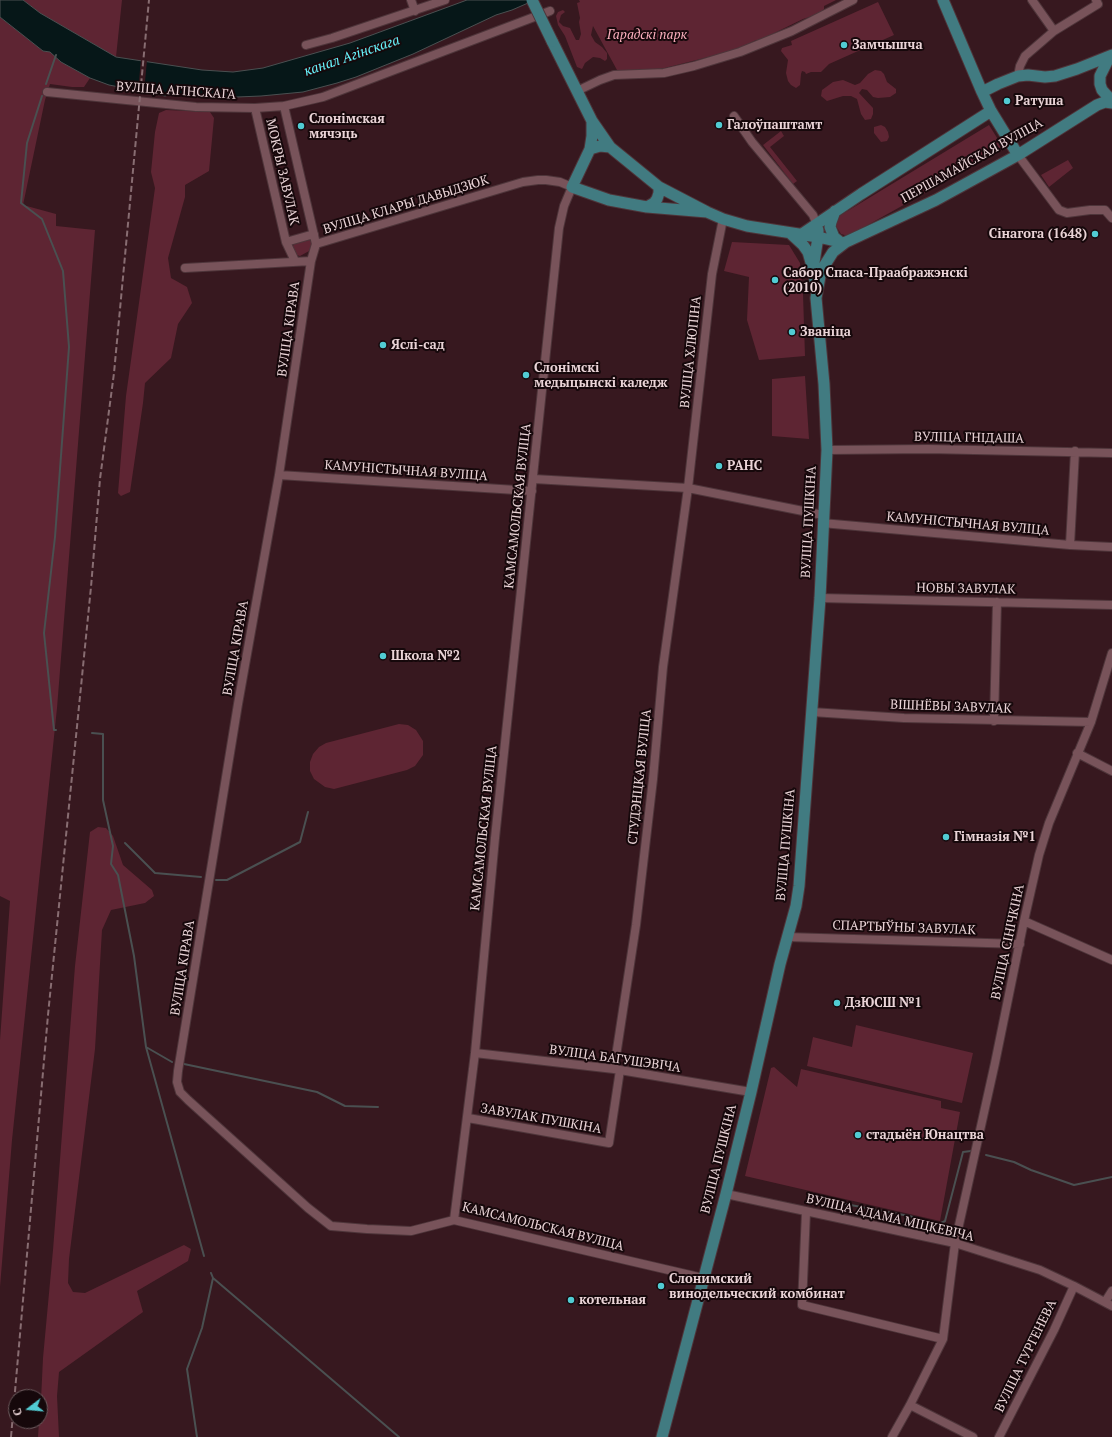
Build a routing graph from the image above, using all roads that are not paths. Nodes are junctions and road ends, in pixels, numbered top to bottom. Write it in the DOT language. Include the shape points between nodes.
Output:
graph roads {
  1 [pos="411,0"];
  2 [pos="445,0"];
  3 [pos="532,0"];
  4 [pos="853,0"];
  5 [pos="943,0"];
  6 [pos="1032,0"];
  7 [pos="1097,2"];
  8 [pos="415,11"];
  9 [pos="550,11"];
  10 [pos="1054,31"];
  11 [pos="306,45"];
  12 [pos="1112,56"];
  13 [pos="1018,76"];
  14 [pos="577,91"];
  15 [pos="47,92"];
  16 [pos="982,92"];
  17 [pos="1112,102"];
  18 [pos="284,106"];
  19 [pos="255,108"];
  20 [pos="991,111"];
  21 [pos="734,116"];
  22 [pos="592,121"];
  23 [pos="610,147"];
  24 [pos="590,149"];
  25 [pos="1018,154"];
  26 [pos="572,187"];
  27 [pos="659,187"];
  28 [pos="648,207"];
  29 [pos="835,211"];
  30 [pos="707,212"];
  31 [pos="1111,217"];
  32 [pos="723,219"];
  33 [pos="817,225"];
  34 [pos="790,232"];
  35 [pos="314,234"];
  36 [pos="802,234"];
  37 [pos="818,237"];
  38 [pos="286,242"];
  39 [pos="842,242"];
  40 [pos="316,244"];
  41 [pos="295,261"];
  42 [pos="311,261"];
  43 [pos="185,268"];
  44 [pos="817,270"];
  45 [pos="827,450"];
  46 [pos="1075,451"];
  47 [pos="1112,453"];
  48 [pos="279,475"];
  49 [pos="534,479"];
  50 [pos="688,488"];
  51 [pos="532,491"];
  52 [pos="823,519"];
  53 [pos="1070,545"];
  54 [pos="1112,547"];
  55 [pos="820,598"];
  56 [pos="997,602"];
  57 [pos="1112,605"];
  58 [pos="1112,653"];
  59 [pos="812,712"];
  60 [pos="994,721"];
  61 [pos="1090,722"];
  62 [pos="1077,753"];
  63 [pos="1112,771"];
  64 [pos="1024,921"];
  65 [pos="787,937"];
  66 [pos="1020,944"];
  67 [pos="1112,960"];
  68 [pos="475,1053"];
  69 [pos="617,1070"];
  70 [pos="751,1092"];
  71 [pos="468,1118"];
  72 [pos="726,1194"];
  73 [pos="806,1212"];
  74 [pos="454,1220"];
  75 [pos="955,1243"];
  76 [pos="703,1278"];
  77 [pos="1074,1286"];
  78 [pos="1112,1291"];
  79 [pos="1109,1304"];
  80 [pos="943,1339"];
  81 [pos="910,1405"];
  82 [pos="662,1437"];
  83 [pos="892,1437"];
  84 [pos="973,1437"];
  85 [pos="999,1437"];
  1 -- 8 [label="street"];
  2 -- 8 [label="street"];
  3 -- 14 [label="main road, bridge"];
  4 -- 14 [label="street" via="792,31 740,52 664,73 614,76"];
  5 -- 16 [label="main road"];
  6 -- 10 [label="street"];
  7 -- 10 [label="street"];
  8 -- 11 [label="street"];
  9 -- 18 [label="street, ВУЛІЦА АГІНСКАГА" via="323,98"];
  10 -- 13 [label="street" via="1025,56"];
  12 -- 13 [label="main road" via="1055,76"];
  12 -- 17 [label="main road" via="1100,76 1102,90"];
  13 -- 16 [label="main road"];
  14 -- 22 [label="main road"];
  15 -- 19 [label="street, ВУЛІЦА АГІНСКАГА" via="196,107"];
  16 -- 20 [label="main road"];
  17 -- 25 [label="main road, ПЕРШАМАЙСКАЯ ВУЛІЦА" via="1097,105"];
  18 -- 19 [label="street, ВУЛІЦА АГІНСКАГА"];
  18 -- 35 [label="street"];
  19 -- 38 [label="street, МОКРЫ ЗАВУЛАК"];
  20 -- 25 [label="main road"];
  20 -- 29 [label="main road, ПЕРШАМАЙСКАЯ ВУЛІЦА"];
  21 -- 33 [label="street" via="812,215"];
  22 -- 23 [label="main road"];
  22 -- 24 [label="main road"];
  23 -- 24 [label="main road"];
  23 -- 27 [label="main road"];
  24 -- 26 [label="main road"];
  25 -- 31 [label="street" via="1059,210 1067,213 1105,210"];
  25 -- 39 [label="main road, ПЕРШАМАЙСКАЯ ВУЛІЦА" via="936,200"];
  26 -- 28 [label="main road" via="609,200"];
  26 -- 40 [label="street, ВУЛІЦА КЛАРЫ ДАВЫДЗЮК" via="546,180 524,182"];
  26 -- 49 [label="street, КАМСАМОЛЬСКАЯ ВУЛІЦА" via="559,228"];
  27 -- 28 [label="main road" via="657,199"];
  27 -- 30 [label="main road"];
  28 -- 30 [label="main road"];
  29 -- 33 [label="main road, ПЕРШАМАЙСКАЯ ВУЛІЦА"];
  29 -- 39 [label="main road" via="830,227 834,237"];
  30 -- 32 [label="main road"];
  32 -- 34 [label="main road" via="747,226"];
  32 -- 50 [label="street, ВУЛІЦА ХЛЮПІНА" via="712,274"];
  33 -- 36 [label="main road, ПЕРШАМАЙСКАЯ ВУЛІЦА"];
  33 -- 37 [label="main road"];
  34 -- 36 [label="main road"];
  34 -- 44 [label="main road" via="808,252"];
  35 -- 38 [label="street"];
  35 -- 40 [label="street"];
  36 -- 37 [label="main road"];
  37 -- 39 [label="main road"];
  37 -- 44 [label="main road" via="822,255"];
  38 -- 41 [label="street, МОКРЫ ЗАВУЛАК"];
  39 -- 44 [label="main road, ВУЛІЦА ПУШКІНА"];
  40 -- 42 [label="street, ВУЛІЦА КЛАРЫ ДАВЫДЗЮК"];
  41 -- 42 [label="street"];
  41 -- 43 [label="street"];
  42 -- 48 [label="street, ВУЛІЦА КІРАВА"];
  44 -- 45 [label="main road, ВУЛІЦА ПУШКІНА" via="817,313"];
  45 -- 46 [label="street, ВУЛІЦА ГНІДАША"];
  45 -- 52 [label="main road, ВУЛІЦА ПУШКІНА"];
  46 -- 47 [label="street, ВУЛІЦА ГНІДАША"];
  46 -- 53 [label="street"];
  48 -- 51 [label="street, КАМУНІСТЫЧНАЯ ВУЛІЦА"];
  48 -- 74 [label="street, ВУЛІЦА КІРАВА" via="238,704 177,1082 180,1092 331,1226 411,1232"];
  49 -- 50 [label="street, КАМУНІСТЫЧНАЯ ВУЛІЦА"];
  49 -- 51 [label="street, КАМСАМОЛЬСКАЯ ВУЛІЦА"];
  50 -- 52 [label="street, КАМУНІСТЫЧНАЯ ВУЛІЦА"];
  50 -- 69 [label="street, СТУДЭНЦКАЯ ВУЛІЦА" via="663,667 653,779"];
  51 -- 68 [label="street, КАМСАМОЛЬСКАЯ ВУЛІЦА"];
  52 -- 53 [label="street, КАМУНІСТЫЧНАЯ ВУЛІЦА"];
  52 -- 55 [label="main road, ВУЛІЦА ПУШКІНА"];
  53 -- 54 [label="street, КАМУНІСТЫЧНАЯ ВУЛІЦА"];
  55 -- 56 [label="street, НОВЫ ЗАВУЛАК"];
  55 -- 59 [label="main road, ВУЛІЦА ПУШКІНА"];
  56 -- 57 [label="street, НОВЫ ЗАВУЛАК"];
  56 -- 60 [label="street"];
  58 -- 61 [label="street, ВУЛІЦА СІНІЧКІНА"];
  59 -- 60 [label="street, ВІШНЁВЫ ЗАВУЛАК"];
  59 -- 65 [label="main road, ВУЛІЦА ПУШКІНА" via="799,886"];
  60 -- 61 [label="street, ВІШНЁВЫ ЗАВУЛАК"];
  61 -- 62 [label="street, ВУЛІЦА СІНІЧКІНА"];
  62 -- 63 [label="street"];
  62 -- 64 [label="street, ВУЛІЦА СІНІЧКІНА" via="1049,823"];
  64 -- 66 [label="street, ВУЛІЦА СІНІЧКІНА"];
  64 -- 67 [label="street"];
  65 -- 66 [label="street, СПАРТЫЎНЫ ЗАВУЛАК"];
  65 -- 70 [label="main road, ВУЛІЦА ПУШКІНА"];
  66 -- 75 [label="street, ВУЛІЦА СІНІЧКІНА"];
  68 -- 69 [label="street, ВУЛІЦА БАГУШЭВІЧА"];
  68 -- 71 [label="street, КАМСАМОЛЬСКАЯ ВУЛІЦА"];
  69 -- 70 [label="street, ВУЛІЦА БАГУШЭВІЧА"];
  69 -- 71 [label="street, ЗАВУЛАК ПУШКІНА" via="609,1143"];
  70 -- 72 [label="main road, ВУЛІЦА ПУШКІНА"];
  71 -- 74 [label="street, КАМСАМОЛЬСКАЯ ВУЛІЦА"];
  72 -- 73 [label="street, ВУЛІЦА АДАМА МІЦКЕВІЧА"];
  72 -- 76 [label="main road, ВУЛІЦА ПУШКІНА"];
  73 -- 75 [label="street, ВУЛІЦА АДАМА МІЦКЕВІЧА"];
  73 -- 80 [label="street" via="802,1305"];
  74 -- 76 [label="street, КАМСАМОЛЬСКАЯ ВУЛІЦА"];
  75 -- 77 [label="street, ВУЛІЦА АДАМА МІЦКЕВІЧА" via="1040,1270"];
  75 -- 80 [label="street, ВУЛІЦА СІНІЧКІНА"];
  76 -- 82 [label="main road, ВУЛІЦА ПУШКІНА"];
  77 -- 79 [label="street, ВУЛІЦА АДАМА МІЦКЕВІЧА"];
  77 -- 85 [label="street, ВУЛІЦА ТУРГЕНЕВА"];
  78 -- 79 [label="street"];
  80 -- 81 [label="street, ВУЛІЦА СІНІЧКІНА"];
  81 -- 83 [label="street, ВУЛІЦА СІНІЧКІНА"];
  81 -- 84 [label="street"];
}
